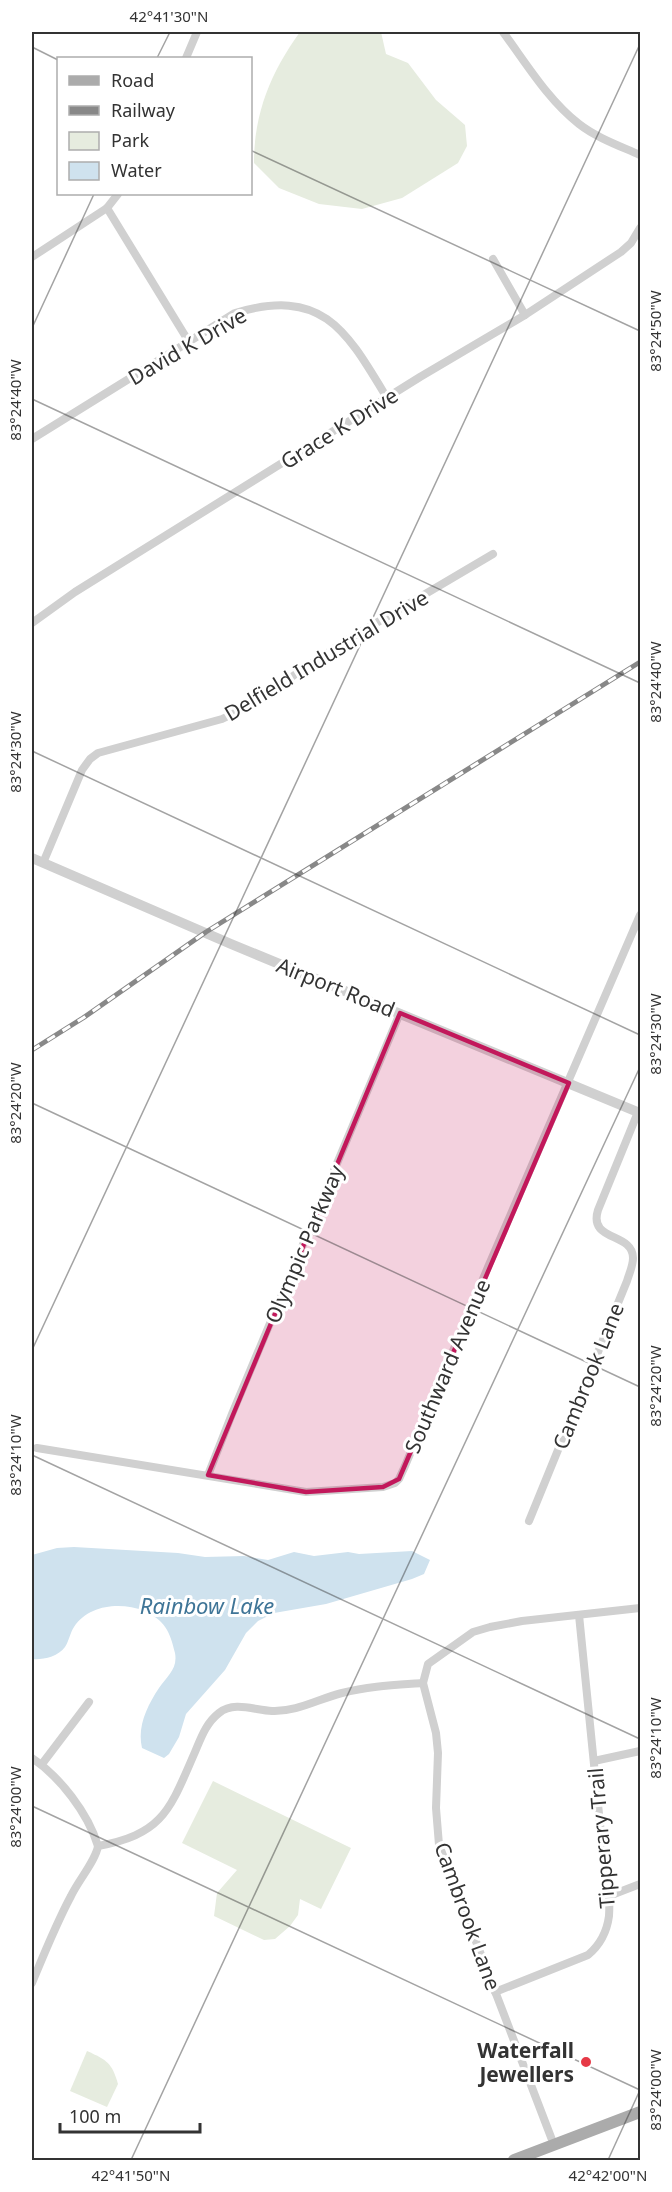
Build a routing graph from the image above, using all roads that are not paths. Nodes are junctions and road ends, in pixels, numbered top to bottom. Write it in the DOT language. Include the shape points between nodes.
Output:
graph roads {
  1 [pos="197,32"];
  2 [pos="503,32"];
  3 [pos="186,57"];
  4 [pos="640,155"];
  5 [pos="117,195"];
  6 [pos="107,208"];
  7 [pos="640,228"];
  8 [pos="32,257"];
  9 [pos="493,259"];
  10 [pos="525,315"];
  11 [pos="189,342"];
  12 [pos="387,398"];
  13 [pos="32,439"];
  14 [pos="494,554"];
  15 [pos="32,623"];
  16 [pos="32,858"];
  17 [pos="43,862"];
  18 [pos="640,915"];
  19 [pos="400,1013"];
  20 [pos="569,1083"];
  21 [pos="639,1113"];
  22 [pos="37,1448"];
  23 [pos="208,1475"];
  24 [pos="529,1521"];
  25 [pos="640,1608"];
  26 [pos="579,1615"];
  27 [pos="423,1683"];
  28 [pos="89,1702"];
  29 [pos="640,1751"];
  30 [pos="32,1758"];
  31 [pos="594,1761"];
  32 [pos="42,1764"];
  33 [pos="98,1846"];
  34 [pos="640,1884"];
  35 [pos="609,1896"];
  36 [pos="32,1983"];
  37 [pos="495,1992"];
  38 [pos="640,2112"];
  39 [pos="554,2145"];
  40 [pos="514,2160"];
  1 -- 3 [label="street"];
  2 -- 4 [label="street" via="571,117 593,133"];
  5 -- 6 [label="street"];
  6 -- 8 [label="street"];
  6 -- 11 [label="street"];
  7 -- 10 [label="street, Grace K Drive" via="621,252"];
  9 -- 10 [label="street"];
  10 -- 12 [label="street, Grace K Drive"];
  11 -- 12 [label="street, David K Drive" via="235,314 260,306 286,305 309,310 344,332"];
  11 -- 13 [label="street, David K Drive"];
  12 -- 15 [label="street, Grace K Drive" via="75,592"];
  14 -- 17 [label="street, Delfield Industrial Drive" via="344,642 245,708 222,719 98,753 82,770"];
  16 -- 17 [label="street, Airport Road"];
  17 -- 19 [label="street, Airport Road"];
  18 -- 20 [label="street, Southward Avenue"];
  19 -- 20 [label="street, Airport Road"];
  19 -- 23 [label="street, Olympic Parkway"];
  20 -- 21 [label="street, Airport Road"];
  20 -- 23 [label="street, Southward Avenue" via="399,1479 383,1486 306,1492"];
  21 -- 24 [label="street, Cambrook Lane" via="595,1221 607,1234 628,1245 634,1261"];
  22 -- 23 [label="street, Southward Avenue"];
  25 -- 26 [label="street"];
  26 -- 27 [label="street" via="522,1621 473,1632 428,1664"];
  26 -- 31 [label="street, Tipperary Trail"];
  27 -- 33 [label="street" via="376,1686 272,1711 229,1707 212,1719 204,1731 158,1822 130,1839"];
  27 -- 37 [label="street, Cambrook Lane" via="438,1753 439,1845"];
  28 -- 32 [label="street"];
  29 -- 31 [label="street"];
  30 -- 32 [label="street"];
  31 -- 35 [label="street, Tipperary Trail"];
  32 -- 33 [label="street" via="71,1794"];
  33 -- 36 [label="street" via="69,1899"];
  34 -- 35 [label="street"];
  35 -- 37 [label="street, Tipperary Trail" via="609,1917 599,1945 588,1954"];
  37 -- 39 [label="street, Cambrook Lane"];
  38 -- 39 [label="main road"];
  39 -- 40 [label="main road"];
}
